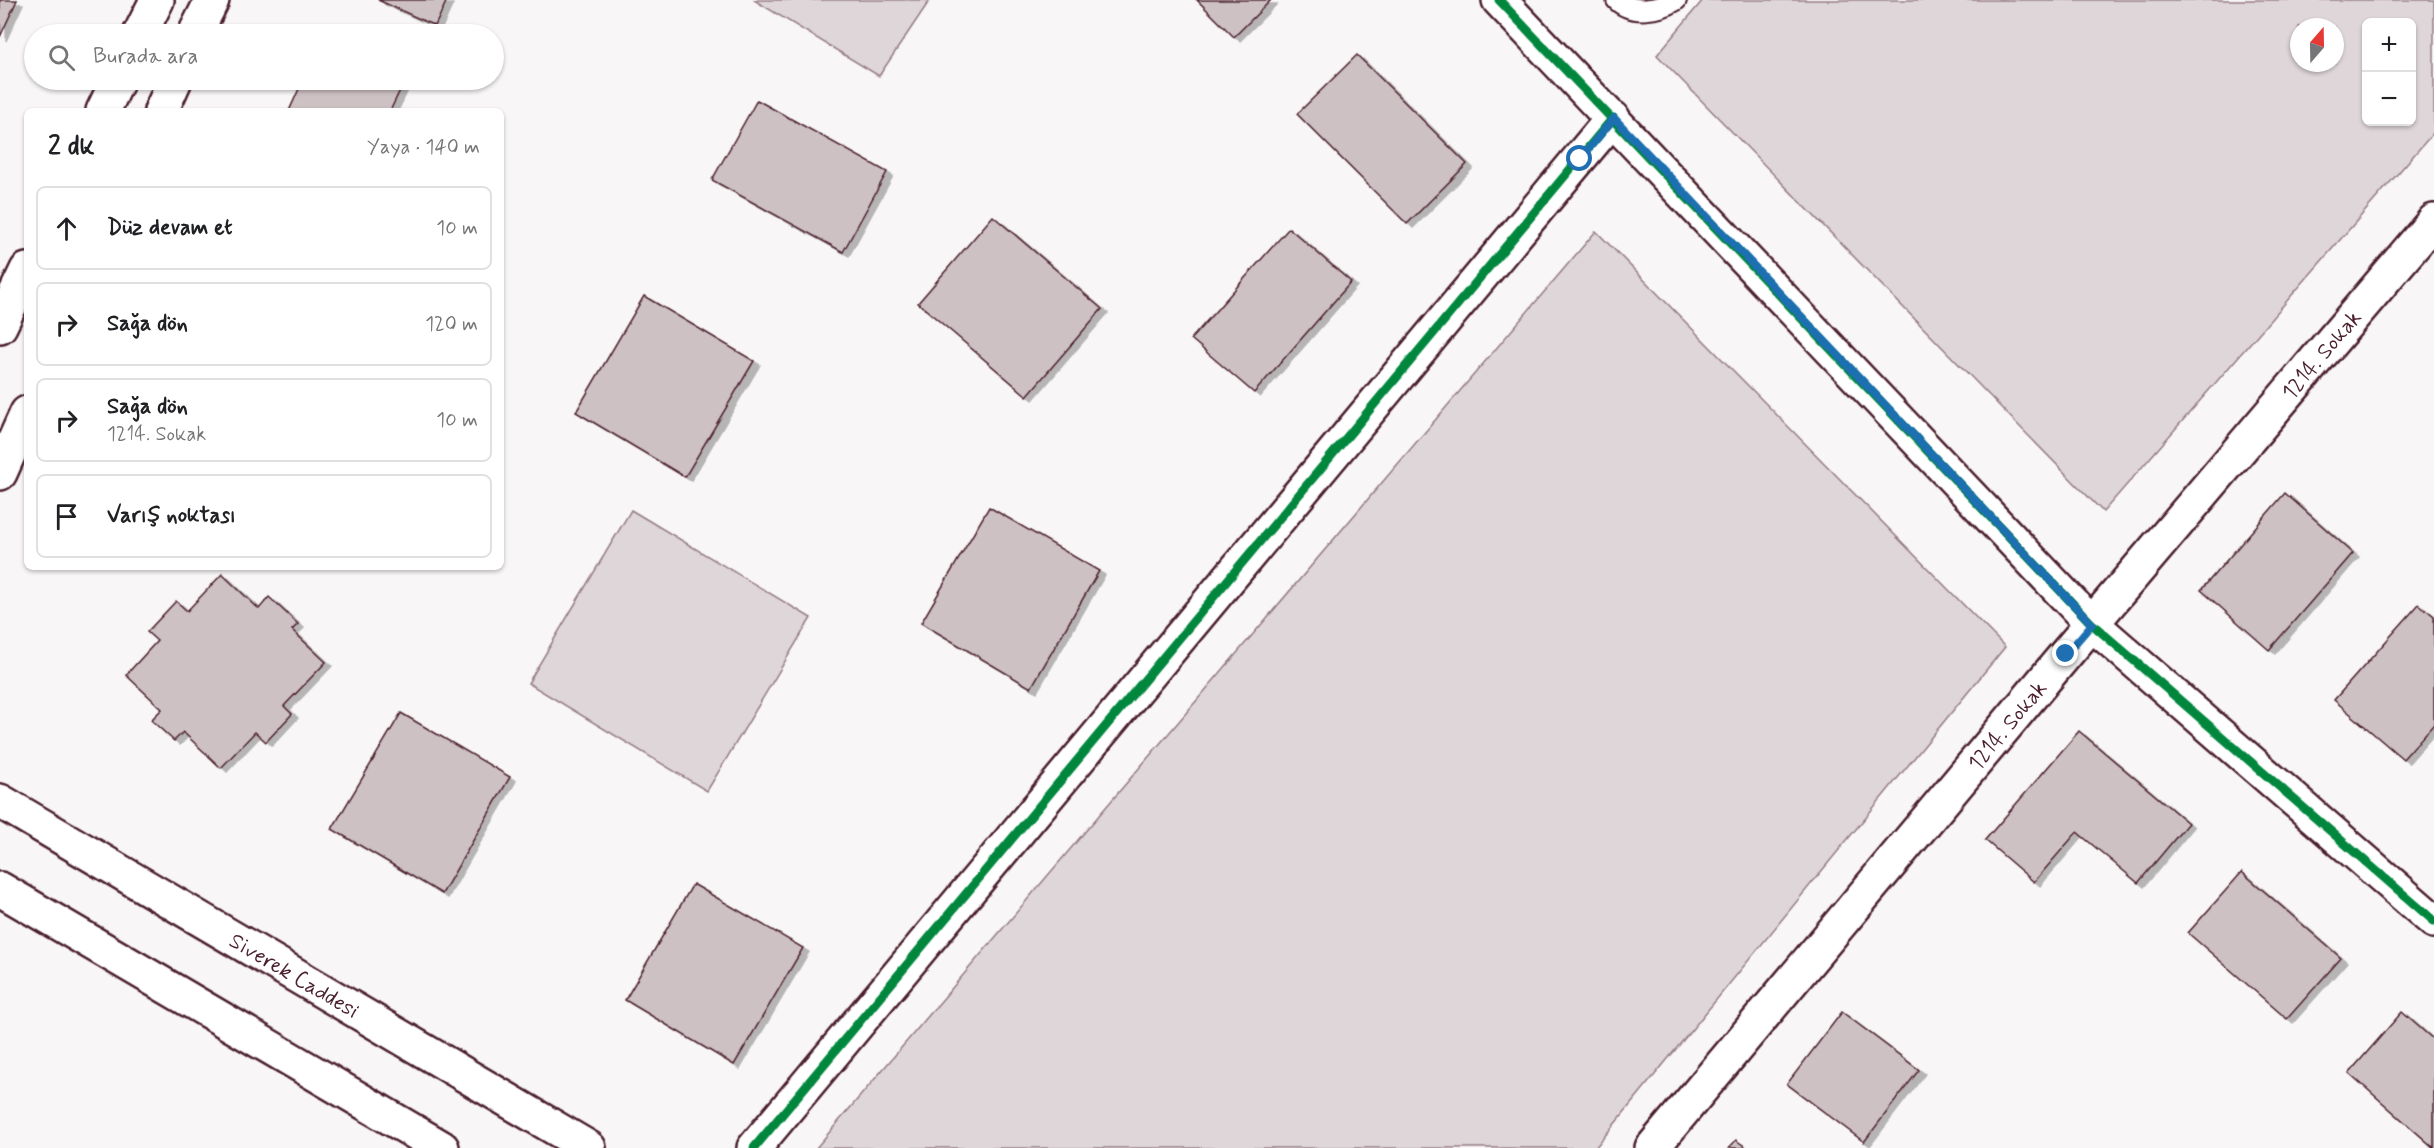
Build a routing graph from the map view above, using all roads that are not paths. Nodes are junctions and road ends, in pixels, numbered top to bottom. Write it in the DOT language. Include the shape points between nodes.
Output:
graph roads {
  1 [pos="157,0"];
  2 [pos="212,0"];
  3 [pos="1499,0"];
  4 [pos="1617,0"];
  5 [pos="1676,0"];
  6 [pos="145,24"];
  7 [pos="200,24"];
  8 [pos="113,90"];
  9 [pos="170,90"];
  10 [pos="104,108"];
  11 [pos="162,108"];
  12 [pos="1614,118"];
  13 [pos="2434,221"];
  14 [pos="24,276"];
  15 [pos="0,326"];
  16 [pos="24,420"];
  17 [pos="0,473"];
  18 [pos="2092,624"];
  19 [pos="0,801"];
  20 [pos="0,889"];
  21 [pos="2434,921"];
  22 [pos="442,1148"];
  23 [pos="589,1148"];
  24 [pos="754,1148"];
  25 [pos="1652,1148"];
  1 -- 6 [label="street"];
  2 -- 7 [label="street"];
  3 -- 12 [label="street"];
  4 -- 5 [label="lane" via="1623,6 1655,10"];
  8 -- 10 [label="street"];
  9 -- 11 [label="street"];
  12 -- 18 [label="street"];
  12 -- 24 [label="street"];
  13 -- 18 [label="street, 1214. Sokak"];
  14 -- 15 [label="street"];
  16 -- 17 [label="street"];
  18 -- 21 [label="street"];
  18 -- 25 [label="street, 1214. Sokak"];
  19 -- 23 [label="street, Siverek Caddesi"];
  20 -- 22 [label="street"];
}
